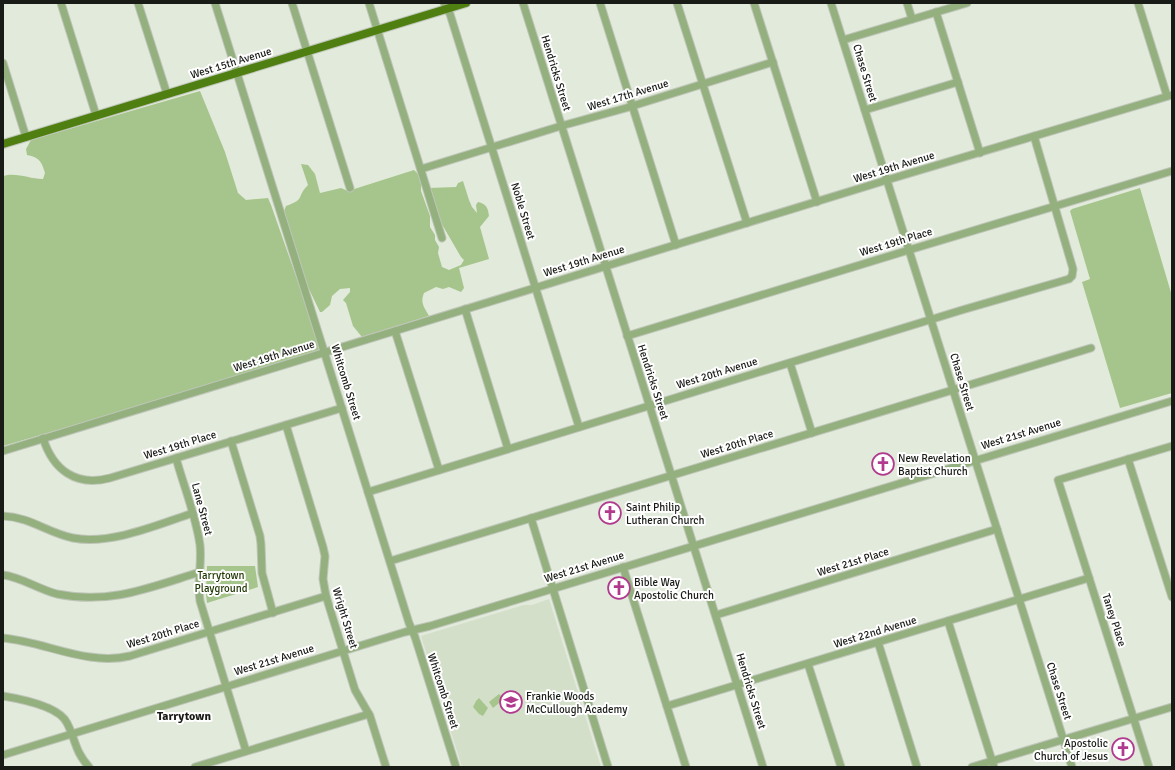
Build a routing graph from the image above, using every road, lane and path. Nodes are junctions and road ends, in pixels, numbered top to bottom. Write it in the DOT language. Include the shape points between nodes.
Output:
graph roads {
  1 [pos="61,3"];
  2 [pos="138,3"];
  3 [pos="215,3"];
  4 [pos="292,3"];
  5 [pos="369,3"];
  6 [pos="466,3"];
  7 [pos="523,3"];
  8 [pos="600,3"];
  9 [pos="677,3"];
  10 [pos="754,3"];
  11 [pos="832,3"];
  12 [pos="907,3"];
  13 [pos="967,3"];
  14 [pos="1138,3"];
  15 [pos="446,6"];
  16 [pos="936,12"];
  17 [pos="912,19"];
  18 [pos="378,30"];
  19 [pos="843,40"];
  20 [pos="307,51"];
  21 [pos="773,62"];
  22 [pos="3,63"];
  23 [pos="237,73"];
  24 [pos="958,82"];
  25 [pos="703,83"];
  26 [pos="167,94"];
  27 [pos="1170,95"];
  28 [pos="632,106"];
  29 [pos="865,110"];
  30 [pos="96,116"];
  31 [pos="561,126"];
  32 [pos="1034,136"];
  33 [pos="26,137"];
  34 [pos="3,144"];
  35 [pos="492,148"];
  36 [pos="980,152"];
  37 [pos="421,169"];
  38 [pos="1172,171"];
  39 [pos="887,180"];
  40 [pos="350,188"];
  41 [pos="817,202"];
  42 [pos="1054,206"];
  43 [pos="746,223"];
  44 [pos="442,238"];
  45 [pos="676,245"];
  46 [pos="909,250"];
  47 [pos="606,266"];
  48 [pos="536,288"];
  49 [pos="465,309"];
  50 [pos="931,320"];
  51 [pos="395,331"];
  52 [pos="627,336"];
  53 [pos="1092,348"];
  54 [pos="325,352"];
  55 [pos="790,363"];
  56 [pos="952,389"];
  57 [pos="1172,401"];
  58 [pos="649,406"];
  59 [pos="342,408"];
  60 [pos="286,425"];
  61 [pos="579,427"];
  62 [pos="812,433"];
  63 [pos="43,438"];
  64 [pos="231,441"];
  65 [pos="1172,446"];
  66 [pos="508,449"];
  67 [pos="3,450"];
  68 [pos="176,458"];
  69 [pos="1128,459"];
  70 [pos="974,460"];
  71 [pos="439,470"];
  72 [pos="671,476"];
  73 [pos="368,492"];
  74 [pos="193,513"];
  75 [pos="3,516"];
  76 [pos="531,518"];
  77 [pos="997,530"];
  78 [pos="693,545"];
  79 [pos="390,561"];
  80 [pos="623,567"];
  81 [pos="200,572"];
  82 [pos="3,574"];
  83 [pos="1089,578"];
  84 [pos="552,588"];
  85 [pos="326,596"];
  86 [pos="1172,597"];
  87 [pos="1019,599"];
  88 [pos="273,613"];
  89 [pos="716,615"];
  90 [pos="948,621"];
  91 [pos="412,630"];
  92 [pos="209,632"];
  93 [pos="3,638"];
  94 [pos="878,642"];
  95 [pos="343,651"];
  96 [pos="808,664"];
  97 [pos="738,685"];
  98 [pos="226,686"];
  99 [pos="3,696"];
  100 [pos="667,706"];
  101 [pos="1172,707"];
  102 [pos="369,714"];
  103 [pos="1133,718"];
  104 [pos="71,734"];
  105 [pos="1063,739"];
  106 [pos="246,752"];
  107 [pos="3,755"];
  108 [pos="993,764"];
  109 [pos="89,767"];
  110 [pos="195,767"];
  111 [pos="386,767"];
  112 [pos="456,767"];
  113 [pos="608,767"];
  114 [pos="686,767"];
  115 [pos="763,767"];
  116 [pos="840,767"];
  117 [pos="917,767"];
  118 [pos="972,767"];
  119 [pos="1072,767"];
  120 [pos="1149,767"];
  1 -- 30 [label="street"];
  2 -- 26 [label="street"];
  3 -- 23 [label="street, Whitcomb Street"];
  4 -- 20 [label="street"];
  5 -- 18 [label="street"];
  6 -- 15 [label="main road, West 15th Avenue"];
  7 -- 31 [label="street, Hendricks Street"];
  8 -- 28 [label="street"];
  9 -- 25 [label="street"];
  10 -- 21 [label="street"];
  11 -- 19 [label="street, Chase Street"];
  12 -- 17 [label="street"];
  13 -- 16 [label="street"];
  14 -- 27 [label="street"];
  15 -- 18 [label="main road, West 15th Avenue"];
  15 -- 35 [label="street, Noble Street"];
  16 -- 17 [label="street"];
  16 -- 24 [label="street"];
  17 -- 19 [label="street"];
  18 -- 20 [label="main road, West 15th Avenue"];
  18 -- 37 [label="street"];
  19 -- 29 [label="street, Chase Street"];
  20 -- 23 [label="main road, West 15th Avenue"];
  20 -- 40 [label="street"];
  21 -- 25 [label="street, West 17th Avenue"];
  21 -- 41 [label="street"];
  22 -- 33 [label="street"];
  23 -- 26 [label="main road, West 15th Avenue"];
  23 -- 54 [label="street, Whitcomb Street"];
  24 -- 29 [label="street"];
  24 -- 36 [label="street"];
  25 -- 28 [label="street, West 17th Avenue"];
  25 -- 43 [label="street"];
  26 -- 30 [label="main road, West 15th Avenue"];
  27 -- 32 [label="street, West 19th Avenue"];
  28 -- 31 [label="street, West 17th Avenue"];
  28 -- 45 [label="street"];
  29 -- 39 [label="street, Chase Street"];
  30 -- 33 [label="main road, West 15th Avenue"];
  31 -- 35 [label="street, West 17th Avenue"];
  31 -- 47 [label="street, Hendricks Street"];
  32 -- 36 [label="street, West 19th Avenue"];
  32 -- 42 [label="street"];
  33 -- 34 [label="main road, West 15th Avenue"];
  35 -- 37 [label="street, West 17th Avenue"];
  35 -- 48 [label="street, Noble Street"];
  36 -- 39 [label="street, West 19th Avenue"];
  37 -- 44 [label="street"];
  38 -- 42 [label="street, West 19th Place"];
  39 -- 41 [label="street, West 19th Avenue"];
  39 -- 46 [label="street, Chase Street"];
  41 -- 43 [label="street, West 19th Avenue"];
  42 -- 46 [label="street, West 19th Place"];
  42 -- 50 [label="street, West 20th Avenue" via="1073,269 1069,279"];
  43 -- 45 [label="street, West 19th Avenue"];
  45 -- 47 [label="street, West 19th Avenue"];
  46 -- 50 [label="street, Chase Street"];
  46 -- 52 [label="street, West 19th Place"];
  47 -- 48 [label="street, West 19th Avenue"];
  47 -- 52 [label="street, Hendricks Street"];
  48 -- 49 [label="street, West 19th Avenue"];
  48 -- 61 [label="street, Noble Street"];
  49 -- 51 [label="street, West 19th Avenue"];
  49 -- 66 [label="street"];
  50 -- 55 [label="street, West 20th Avenue"];
  50 -- 56 [label="street, Chase Street"];
  51 -- 54 [label="street, West 19th Avenue"];
  51 -- 71 [label="street"];
  52 -- 58 [label="street, Hendricks Street"];
  53 -- 56 [label="street, West 20th Place"];
  54 -- 59 [label="street, Whitcomb Street"];
  54 -- 63 [label="street, West 19th Avenue"];
  55 -- 58 [label="street, West 20th Avenue"];
  55 -- 62 [label="street"];
  56 -- 62 [label="street, West 20th Place"];
  56 -- 70 [label="street, Chase Street"];
  57 -- 70 [label="street, West 21st Avenue"];
  58 -- 61 [label="street, West 20th Avenue"];
  58 -- 72 [label="street, Hendricks Street"];
  59 -- 60 [label="street, West 19th Place"];
  59 -- 73 [label="street, Whitcomb Street"];
  60 -- 64 [label="street, West 19th Place"];
  60 -- 85 [label="street, Wright Street" via="323,547 323,580"];
  61 -- 66 [label="street, West 20th Avenue"];
  62 -- 72 [label="street, West 20th Place"];
  63 -- 67 [label="street, West 19th Avenue"];
  63 -- 68 [label="street, West 19th Place" via="49,454 57,465 67,473 84,480 103,480"];
  64 -- 68 [label="street, West 19th Place"];
  64 -- 88 [label="street" via="260,536 262,573"];
  65 -- 69 [label="street"];
  66 -- 71 [label="street, West 20th Avenue"];
  68 -- 74 [label="street, Lane Street"];
  69 -- 83 [label="street, Taney Place" via="1058,480"];
  69 -- 86 [label="street"];
  70 -- 77 [label="street, Chase Street"];
  70 -- 78 [label="street, West 21st Avenue"];
  71 -- 73 [label="street, West 20th Avenue"];
  72 -- 76 [label="street, West 20th Place"];
  72 -- 78 [label="street, Hendricks Street"];
  73 -- 79 [label="street, Whitcomb Street"];
  74 -- 75 [label="street" via="121,536 97,540 66,536 26,520"];
  74 -- 81 [label="street, Lane Street" via="199,542"];
  76 -- 79 [label="street, West 20th Place"];
  76 -- 84 [label="street"];
  77 -- 87 [label="street, Chase Street"];
  77 -- 89 [label="street, West 21st Place"];
  78 -- 80 [label="street, West 21st Avenue"];
  78 -- 89 [label="street, Hendricks Street"];
  79 -- 91 [label="street, Whitcomb Street"];
  80 -- 84 [label="street, West 21st Avenue"];
  80 -- 100 [label="street"];
  81 -- 82 [label="street" via="130,593 95,598 53,593"];
  81 -- 92 [label="street, Lane Street" via="199,597"];
  83 -- 87 [label="street, West 22nd Avenue"];
  83 -- 103 [label="street, Taney Place"];
  84 -- 91 [label="street, West 21st Avenue"];
  84 -- 113 [label="street"];
  85 -- 88 [label="street, West 20th Place"];
  85 -- 95 [label="street, Wright Street"];
  87 -- 90 [label="street, West 22nd Avenue"];
  87 -- 105 [label="street, Chase Street"];
  88 -- 92 [label="street, West 20th Place"];
  89 -- 97 [label="street, Hendricks Street"];
  90 -- 94 [label="street, West 22nd Avenue"];
  90 -- 108 [label="street"];
  91 -- 95 [label="street, West 21st Avenue"];
  91 -- 112 [label="street, Whitcomb Street"];
  92 -- 93 [label="street, West 20th Place" via="130,656 109,659 88,657"];
  92 -- 98 [label="street, Lane Street"];
  94 -- 96 [label="street, West 22nd Avenue"];
  94 -- 117 [label="street"];
  95 -- 98 [label="street, West 21st Avenue"];
  95 -- 102 [label="street, Wright Street" via="357,693"];
  96 -- 97 [label="street, West 22nd Avenue"];
  96 -- 116 [label="street"];
  97 -- 100 [label="street, West 22nd Avenue"];
  97 -- 115 [label="street, Hendricks Street"];
  98 -- 104 [label="street, West 21st Avenue"];
  98 -- 106 [label="street, Lane Street"];
  99 -- 104 [label="street" via="55,710 65,719"];
  100 -- 114 [label="street"];
  101 -- 103 [label="street"];
  102 -- 106 [label="street"];
  102 -- 111 [label="street, Wright Street"];
  103 -- 105 [label="street"];
  103 -- 120 [label="street, Taney Place"];
  104 -- 107 [label="street, West 21st Avenue"];
  104 -- 109 [label="street" via="76,750"];
  105 -- 108 [label="street"];
  105 -- 119 [label="street, Chase Street"];
  106 -- 110 [label="street"];
  108 -- 118 [label="street"];
}
